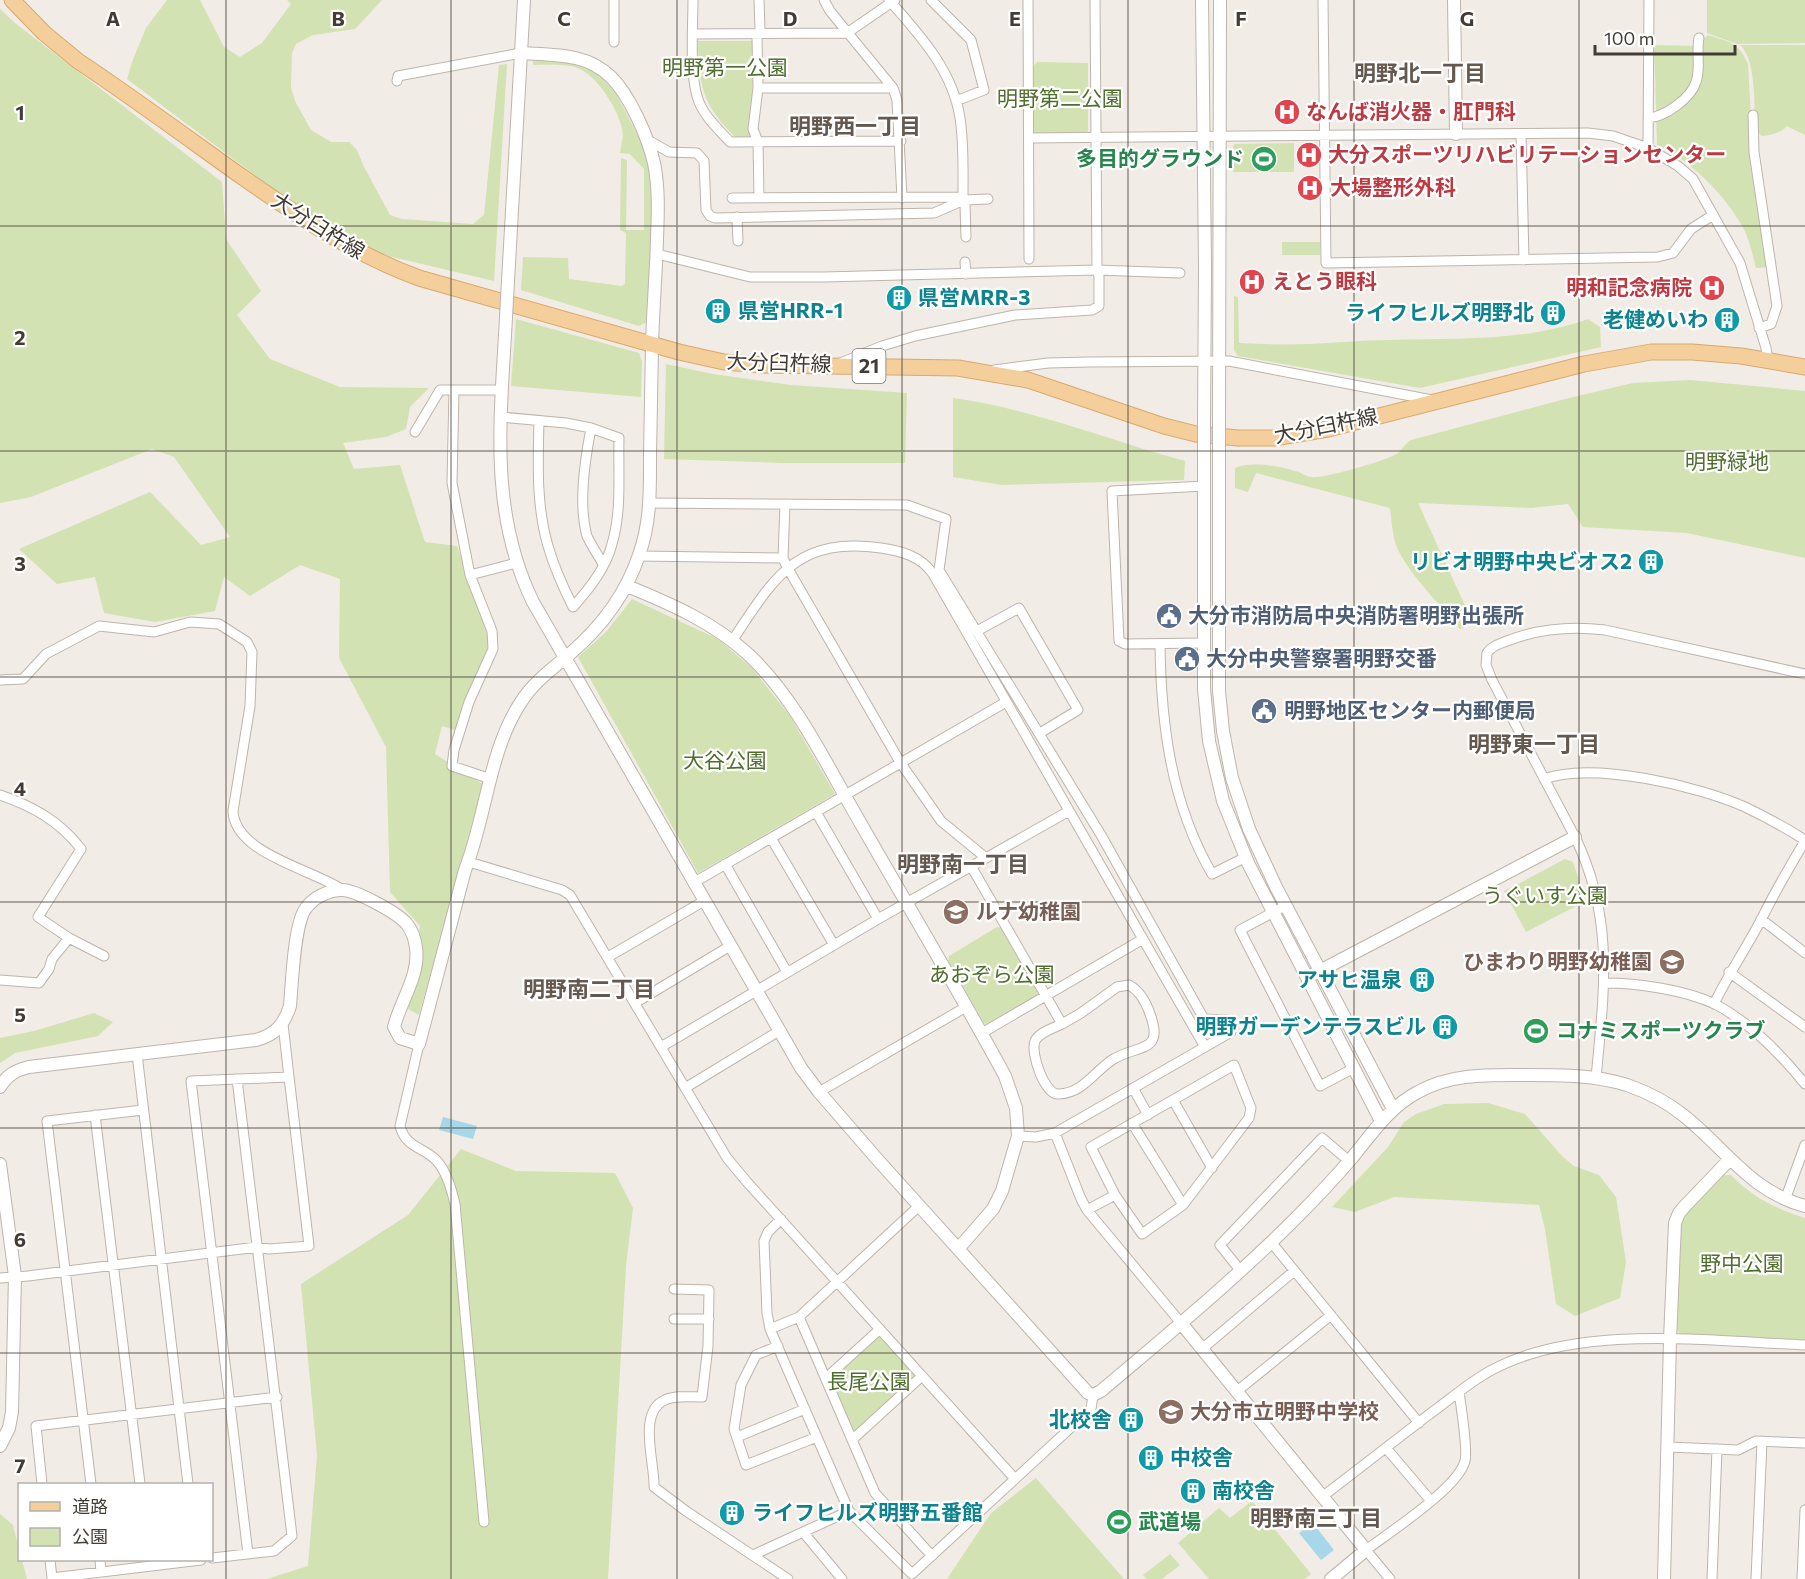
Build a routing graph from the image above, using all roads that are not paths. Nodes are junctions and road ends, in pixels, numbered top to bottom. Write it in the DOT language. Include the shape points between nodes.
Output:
graph roads {
  1 [pos="12,0"];
  2 [pos="524,0"];
  3 [pos="614,0"];
  4 [pos="693,0"];
  5 [pos="759,0"];
  6 [pos="824,0"];
  7 [pos="931,0"];
  8 [pos="1028,0"];
  9 [pos="1095,0"];
  10 [pos="1202,0"];
  11 [pos="1220,0"];
  12 [pos="1323,0"];
  13 [pos="1454,0"];
  14 [pos="1649,0"];
  15 [pos="892,1"];
  16 [pos="848,33"];
  17 [pos="693,34"];
  18 [pos="758,34"];
  19 [pos="1700,38"];
  20 [pos="614,42"];
  21 [pos="521,53"];
  22 [pos="396,81"];
  23 [pos="758,88"];
  24 [pos="893,88"];
  25 [pos="956,101"];
  26 [pos="1753,115"];
  27 [pos="1648,118"];
  28 [pos="1456,134"];
  29 [pos="1521,134"];
  30 [pos="1220,135"];
  31 [pos="1323,135"];
  32 [pos="1203,136"];
  33 [pos="1029,138"];
  34 [pos="1095,139"];
  35 [pos="646,140"];
  36 [pos="901,141"];
  37 [pos="758,142"];
  38 [pos="1648,148"];
  39 [pos="732,198"];
  40 [pos="759,198"];
  41 [pos="902,198"];
  42 [pos="963,199"];
  43 [pos="988,199"];
  44 [pos="1713,215"];
  45 [pos="737,217"];
  46 [pos="966,237"];
  47 [pos="738,241"];
  48 [pos="657,254"];
  49 [pos="1029,259"];
  50 [pos="1524,260"];
  51 [pos="965,262"];
  52 [pos="1097,270"];
  53 [pos="1180,273"];
  54 [pos="966,274"];
  55 [pos="1759,328"];
  56 [pos="652,344"];
  57 [pos="1204,360"];
  58 [pos="1219,361"];
  59 [pos="1768,361"];
  60 [pos="827,366"];
  61 [pos="1805,367"];
  62 [pos="986,371"];
  63 [pos="454,390"];
  64 [pos="502,390"];
  65 [pos="1437,402"];
  66 [pos="501,417"];
  67 [pos="539,421"];
  68 [pos="591,428"];
  69 [pos="415,432"];
  70 [pos="1204,486"];
  71 [pos="650,502"];
  72 [pos="785,504"];
  73 [pos="639,556"];
  74 [pos="516,563"];
  75 [pos="785,563"];
  76 [pos="603,564"];
  77 [pos="936,572"];
  78 [pos="470,575"];
  79 [pos="627,586"];
  80 [pos="977,631"];
  81 [pos="732,641"];
  82 [pos="1160,644"];
  83 [pos="1203,644"];
  84 [pos="565,658"];
  85 [pos="1805,674"];
  86 [pos="0,680"];
  87 [pos="1006,702"];
  88 [pos="1040,733"];
  89 [pos="900,762"];
  90 [pos="491,779"];
  91 [pos="1544,779"];
  92 [pos="0,795"];
  93 [pos="844,796"];
  94 [pos="1069,811"];
  95 [pos="816,812"];
  96 [pos="1575,837"];
  97 [pos="771,838"];
  98 [pos="1805,840"];
  99 [pos="1245,857"];
  100 [pos="986,858"];
  101 [pos="469,862"];
  102 [pos="725,864"];
  103 [pos="971,867"];
  104 [pos="693,883"];
  105 [pos="343,890"];
  106 [pos="704,901"];
  107 [pos="907,904"];
  108 [pos="1286,906"];
  109 [pos="1274,912"];
  110 [pos="878,919"];
  111 [pos="1761,919"];
  112 [pos="69,938"];
  113 [pos="1143,939"];
  114 [pos="834,945"];
  115 [pos="730,946"];
  116 [pos="1805,953"];
  117 [pos="104,956"];
  118 [pos="608,957"];
  119 [pos="1320,971"];
  120 [pos="787,972"];
  121 [pos="1729,972"];
  122 [pos="1307,978"];
  123 [pos="0,980"];
  124 [pos="1605,983"];
  125 [pos="755,991"];
  126 [pos="1046,998"];
  127 [pos="635,1003"];
  128 [pos="1714,1004"];
  129 [pos="966,1007"];
  130 [pos="283,1024"];
  131 [pos="1062,1024"];
  132 [pos="1805,1027"];
  133 [pos="779,1032"];
  134 [pos="982,1034"];
  135 [pos="420,1044"];
  136 [pos="661,1047"];
  137 [pos="1205,1047"];
  138 [pos="137,1054"];
  139 [pos="1354,1068"];
  140 [pos="289,1077"];
  141 [pos="1596,1078"];
  142 [pos="237,1079"];
  143 [pos="1805,1084"];
  144 [pos="0,1087"];
  145 [pos="685,1088"];
  146 [pos="1132,1088"];
  147 [pos="819,1092"];
  148 [pos="1173,1100"];
  149 [pos="1394,1109"];
  150 [pos="143,1110"];
  151 [pos="94,1115"];
  152 [pos="1148,1115"];
  153 [pos="1382,1122"];
  154 [pos="1132,1123"];
  155 [pos="1055,1133"];
  156 [pos="1018,1136"];
  157 [pos="1805,1145"];
  158 [pos="1730,1159"];
  159 [pos="1349,1161"];
  160 [pos="0,1164"];
  161 [pos="1212,1168"];
  162 [pos="1115,1195"];
  163 [pos="1785,1200"];
  164 [pos="1183,1205"];
  165 [pos="919,1206"];
  166 [pos="1805,1206"];
  167 [pos="1087,1210"];
  168 [pos="781,1219"];
  169 [pos="1270,1242"];
  170 [pos="257,1247"];
  171 [pos="958,1249"];
  172 [pos="210,1253"];
  173 [pos="161,1259"];
  174 [pos="113,1265"];
  175 [pos="1240,1270"];
  176 [pos="65,1271"];
  177 [pos="1294,1271"];
  178 [pos="15,1276"];
  179 [pos="0,1278"];
  180 [pos="836,1281"];
  181 [pos="674,1289"];
  182 [pos="1331,1315"];
  183 [pos="799,1317"];
  184 [pos="674,1319"];
  185 [pos="709,1319"];
  186 [pos="1181,1323"];
  187 [pos="770,1329"];
  188 [pos="880,1329"];
  189 [pos="1670,1340"];
  190 [pos="1805,1345"];
  191 [pos="778,1346"];
  192 [pos="1202,1349"];
  193 [pos="922,1376"];
  194 [pos="826,1378"];
  195 [pos="1236,1392"];
  196 [pos="1460,1392"];
  197 [pos="1093,1395"];
  198 [pos="276,1397"];
  199 [pos="229,1403"];
  200 [pos="179,1409"];
  201 [pos="805,1409"];
  202 [pos="131,1415"];
  203 [pos="83,1421"];
  204 [pos="1419,1423"];
  205 [pos="737,1437"];
  206 [pos="817,1437"];
  207 [pos="852,1440"];
  208 [pos="1762,1442"];
  209 [pos="1805,1443"];
  210 [pos="0,1446"];
  211 [pos="1668,1447"];
  212 [pos="1386,1448"];
  213 [pos="1717,1449"];
  214 [pos="1015,1479"];
  215 [pos="42,1483"];
  216 [pos="91,1483"];
  217 [pos="140,1483"];
  218 [pos="188,1483"];
  219 [pos="1323,1497"];
  220 [pos="1431,1500"];
  221 [pos="1805,1510"];
  222 [pos="849,1511"];
  223 [pos="484,1522"];
  224 [pos="803,1532"];
  225 [pos="1366,1551"];
  226 [pos="248,1554"];
  227 [pos="753,1555"];
  228 [pos="932,1556"];
  229 [pos="213,1558"];
  230 [pos="50,1561"];
  231 [pos="100,1561"];
  232 [pos="182,1561"];
  233 [pos="149,1563"];
  234 [pos="101,1572"];
  235 [pos="788,1579"];
  236 [pos="842,1579"];
  237 [pos="1331,1579"];
  238 [pos="1390,1579"];
  239 [pos="1664,1579"];
  240 [pos="1712,1579"];
  241 [pos="1756,1579"];
  242 [pos="1802,1579"];
  1 -- 56 [label="main road, 大分臼杵線 / 21" via="78,61 299,217 352,249 419,278"];
  2 -- 21 [label="street"];
  3 -- 20 [label="street"];
  4 -- 17 [label="street"];
  5 -- 18 [label="street"];
  6 -- 16 [label="street"];
  7 -- 25 [label="street" via="971,40 984,90"];
  8 -- 33 [label="street"];
  9 -- 34 [label="street"];
  10 -- 32 [label="street"];
  11 -- 30 [label="street"];
  12 -- 31 [label="street"];
  13 -- 28 [label="street"];
  14 -- 27 [label="street"];
  15 -- 16 [label="street"];
  15 -- 25 [label="street" via="937,59"];
  16 -- 18 [label="street"];
  16 -- 24 [label="street"];
  17 -- 18 [label="street"];
  17 -- 37 [label="street" via="695,85 703,109 730,142"];
  18 -- 23 [label="street"];
  19 -- 27 [label="street" via="1697,81 1690,92 1664,114"];
  21 -- 22 [label="street" via="398,76"];
  21 -- 35 [label="street" via="580,58 600,68 621,89"];
  21 -- 64 [label="street, bridge"];
  23 -- 24 [label="street"];
  23 -- 37 [label="street" via="753,129"];
  24 -- 36 [label="street"];
  25 -- 42 [label="street" via="963,143"];
  26 -- 55 [label="street" via="1754,152 1777,306 1771,324"];
  27 -- 38 [label="street"];
  28 -- 29 [label="street"];
  28 -- 31 [label="street"];
  29 -- 38 [label="street" via="1588,133 1613,136"];
  29 -- 50 [label="street"];
  30 -- 31 [label="street"];
  30 -- 32 [label="street"];
  30 -- 58 [label="street"];
  31 -- 50 [label="street" via="1326,263"];
  32 -- 34 [label="street"];
  32 -- 57 [label="street"];
  33 -- 34 [label="street"];
  33 -- 49 [label="street"];
  34 -- 52 [label="street"];
  35 -- 45 [label="street" via="669,152 697,153 704,161 706,210 715,218"];
  35 -- 48 [label="street" via="656,178"];
  36 -- 37 [label="street"];
  36 -- 41 [label="street"];
  37 -- 40 [label="street"];
  38 -- 44 [label="street" via="1693,179"];
  39 -- 40 [label="street"];
  40 -- 41 [label="street"];
  41 -- 42 [label="street"];
  42 -- 43 [label="street"];
  42 -- 45 [label="street" via="934,213"];
  42 -- 46 [label="street"];
  44 -- 50 [label="street" via="1691,229 1667,255"];
  44 -- 55 [label="street" via="1740,262"];
  45 -- 47 [label="street"];
  48 -- 54 [label="street" via="750,277"];
  48 -- 56 [label="street"];
  51 -- 54 [label="street"];
  52 -- 53 [label="street"];
  52 -- 54 [label="street"];
  52 -- 60 [label="street" via="1099,306 1092,310 1015,315 915,336"];
  55 -- 59 [label="street"];
  56 -- 60 [label="main road, 大分臼杵線 / 21" via="724,362"];
  56 -- 71 [label="street"];
  57 -- 58 [label="street"];
  57 -- 62 [label="street" via="1048,363"];
  57 -- 70 [label="street, bridge"];
  58 -- 65 [label="street"];
  58 -- 108 [label="street, bridge" via="1222,731 1239,800 1257,849"];
  59 -- 61 [label="main road, 大分臼杵線 / 21"];
  59 -- 65 [label="main road, 大分臼杵線 / 21" via="1732,355 1651,352 1584,364"];
  60 -- 62 [label="main road, 大分臼杵線 / 21"];
  62 -- 65 [label="main road, 大分臼杵線 / 21" via="1047,386 1177,430 1222,438 1308,434"];
  63 -- 64 [label="street"];
  63 -- 69 [label="street" via="440,390"];
  63 -- 78 [label="street" via="452,483"];
  64 -- 66 [label="street"];
  66 -- 67 [label="street"];
  66 -- 74 [label="street" via="501,488"];
  67 -- 68 [label="street"];
  67 -- 76 [label="street" via="542,515 555,566 573,606"];
  68 -- 76 [label="street" via="584,508 588,536"];
  68 -- 76 [label="street" via="619,438 616,522"];
  70 -- 82 [label="street" via="1112,492 1117,637 1125,644"];
  70 -- 83 [label="street"];
  71 -- 72 [label="street"];
  71 -- 73 [label="street"];
  72 -- 75 [label="street"];
  72 -- 77 [label="street" via="907,505 946,519"];
  73 -- 75 [label="street"];
  73 -- 79 [label="street"];
  74 -- 78 [label="street"];
  74 -- 84 [label="street"];
  75 -- 77 [label="street" via="831,547 865,546 902,552"];
  75 -- 81 [label="street"];
  75 -- 89 [label="street"];
  77 -- 80 [label="street"];
  77 -- 87 [label="street"];
  78 -- 90 [label="street" via="492,631 493,649 469,702 452,766"];
  79 -- 81 [label="street" via="691,613"];
  79 -- 84 [label="street" via="596,629"];
  80 -- 88 [label="street"];
  80 -- 88 [label="street" via="1019,608 1078,710"];
  81 -- 93 [label="street" via="783,694"];
  82 -- 83 [label="street"];
  82 -- 99 [label="street" via="1163,724 1189,827 1212,874"];
  83 -- 99 [label="street" via="1213,760 1222,801"];
  84 -- 90 [label="street" via="520,702 507,727"];
  84 -- 104 [label="street"];
  85 -- 91 [label="street" via="1597,629 1548,629 1505,642 1488,651 1486,665"];
  86 -- 105 [label="street" via="23,679 46,654 99,626 154,632 190,622 219,624 247,642 252,652 250,706 233,811 235,825 245,838 269,855 329,880"];
  87 -- 89 [label="street"];
  87 -- 94 [label="street"];
  88 -- 137 [label="street" via="1204,1019 1228,1020 1231,1032"];
  89 -- 93 [label="street"];
  89 -- 100 [label="street" via="941,821"];
  90 -- 101 [label="street"];
  91 -- 96 [label="street"];
  91 -- 98 [label="street" via="1612,774 1691,789 1745,807"];
  92 -- 112 [label="street" via="44,813 81,849 38,917"];
  93 -- 95 [label="street"];
  93 -- 107 [label="street"];
  94 -- 100 [label="street"];
  94 -- 113 [label="street"];
  95 -- 97 [label="street"];
  95 -- 110 [label="street"];
  96 -- 119 [label="street"];
  96 -- 124 [label="street" via="1600,909"];
  97 -- 102 [label="street"];
  97 -- 114 [label="street"];
  98 -- 111 [label="street"];
  99 -- 109 [label="street"];
  100 -- 103 [label="street"];
  101 -- 118 [label="street" via="568,893"];
  101 -- 135 [label="street"];
  102 -- 104 [label="street"];
  102 -- 120 [label="street"];
  103 -- 107 [label="street"];
  103 -- 126 [label="street"];
  104 -- 106 [label="street"];
  105 -- 130 [label="street" via="316,898 301,916 290,1006"];
  105 -- 135 [label="street" via="392,912 413,934 417,962 394,1027 400,1038"];
  106 -- 115 [label="street"];
  106 -- 118 [label="street"];
  107 -- 110 [label="street"];
  107 -- 129 [label="street"];
  108 -- 109 [label="street"];
  108 -- 119 [label="street"];
  109 -- 122 [label="street"];
  109 -- 139 [label="street" via="1240,930 1320,1086"];
  110 -- 114 [label="street"];
  111 -- 116 [label="street"];
  111 -- 121 [label="street"];
  112 -- 117 [label="street"];
  112 -- 123 [label="street" via="39,983"];
  113 -- 126 [label="street"];
  113 -- 137 [label="street"];
  114 -- 120 [label="street"];
  115 -- 125 [label="street"];
  115 -- 127 [label="street"];
  118 -- 127 [label="street"];
  119 -- 122 [label="street"];
  119 -- 149 [label="street"];
  120 -- 125 [label="street"];
  121 -- 128 [label="street"];
  121 -- 132 [label="street"];
  122 -- 139 [label="street"];
  124 -- 128 [label="street" via="1657,988"];
  124 -- 141 [label="street"];
  125 -- 133 [label="street"];
  125 -- 136 [label="street"];
  126 -- 131 [label="street"];
  126 -- 134 [label="street"];
  127 -- 136 [label="street"];
  128 -- 143 [label="street" via="1764,1038"];
  129 -- 134 [label="street"];
  129 -- 147 [label="street"];
  130 -- 138 [label="street" via="274,1033 256,1040"];
  130 -- 140 [label="street"];
  131 -- 131 [label="street" via="1117,987 1129,985 1147,1006 1155,1036 1148,1044 1110,1062 1089,1082 1056,1095 1041,1074 1034,1044 1041,1034"];
  133 -- 145 [label="street"];
  133 -- 147 [label="street"];
  134 -- 156 [label="street" via="1012,1091"];
  135 -- 223 [label="street" via="400,1126 408,1142 436,1160 453,1194"];
  136 -- 145 [label="street"];
  137 -- 146 [label="street"];
  138 -- 144 [label="street" via="16,1070"];
  138 -- 150 [label="street"];
  139 -- 153 [label="street"];
  140 -- 142 [label="street"];
  140 -- 170 [label="street" via="309,1246"];
  141 -- 149 [label="street" via="1457,1078 1420,1091"];
  141 -- 158 [label="street" via="1626,1085 1664,1102 1684,1115"];
  142 -- 170 [label="street"];
  142 -- 172 [label="street" via="191,1081"];
  145 -- 168 [label="street" via="720,1148"];
  146 -- 152 [label="street"];
  146 -- 155 [label="street"];
  147 -- 165 [label="street"];
  148 -- 152 [label="street"];
  148 -- 161 [label="street"];
  148 -- 161 [label="street" via="1234,1065 1251,1108 1249,1118"];
  149 -- 153 [label="street"];
  150 -- 151 [label="street"];
  150 -- 173 [label="street"];
  151 -- 174 [label="street"];
  151 -- 176 [label="street" via="47,1120"];
  152 -- 154 [label="street"];
  153 -- 159 [label="street"];
  154 -- 162 [label="street" via="1091,1147"];
  154 -- 164 [label="street"];
  155 -- 156 [label="street"];
  155 -- 167 [label="street"];
  156 -- 171 [label="street" via="993,1209"];
  157 -- 163 [label="street"];
  158 -- 163 [label="street" via="1760,1186"];
  158 -- 189 [label="street" via="1677,1218"];
  159 -- 169 [label="street"];
  159 -- 175 [label="street" via="1322,1138 1220,1245"];
  160 -- 178 [label="street"];
  161 -- 164 [label="street"];
  162 -- 164 [label="street" via="1142,1234"];
  162 -- 167 [label="street"];
  163 -- 166 [label="street"];
  165 -- 171 [label="street"];
  165 -- 180 [label="street"];
  167 -- 186 [label="street"];
  168 -- 180 [label="street"];
  168 -- 187 [label="street" via="764,1241"];
  169 -- 175 [label="street"];
  169 -- 177 [label="street"];
  170 -- 172 [label="street"];
  170 -- 198 [label="street"];
  171 -- 197 [label="street" via="1084,1390"];
  172 -- 173 [label="street"];
  172 -- 199 [label="street"];
  173 -- 174 [label="street"];
  173 -- 200 [label="street"];
  174 -- 176 [label="street"];
  174 -- 202 [label="street"];
  175 -- 186 [label="street"];
  176 -- 178 [label="street"];
  176 -- 203 [label="street"];
  177 -- 182 [label="street"];
  177 -- 192 [label="street"];
  178 -- 179 [label="street"];
  178 -- 210 [label="street" via="12,1412"];
  180 -- 183 [label="street"];
  180 -- 188 [label="street"];
  181 -- 185 [label="street" via="709,1290"];
  182 -- 195 [label="street"];
  182 -- 204 [label="street"];
  183 -- 187 [label="street"];
  183 -- 194 [label="street"];
  184 -- 185 [label="street"];
  185 -- 227 [label="street" via="702,1397 666,1399 654,1408 649,1419 654,1487"];
  186 -- 192 [label="street"];
  186 -- 197 [label="street"];
  187 -- 191 [label="street"];
  188 -- 193 [label="street"];
  188 -- 194 [label="street"];
  189 -- 190 [label="street"];
  189 -- 196 [label="street" via="1593,1341 1557,1347 1490,1371"];
  189 -- 211 [label="street"];
  191 -- 201 [label="street"];
  191 -- 205 [label="street" via="756,1355 741,1385 734,1429"];
  192 -- 195 [label="street"];
  193 -- 207 [label="street"];
  193 -- 214 [label="street"];
  194 -- 207 [label="street"];
  195 -- 219 [label="street"];
  196 -- 204 [label="street"];
  196 -- 220 [label="street" via="1466,1460 1458,1477"];
  197 -- 214 [label="street" via="1091,1409"];
  198 -- 199 [label="street"];
  198 -- 226 [label="street" via="292,1536 274,1551"];
  199 -- 200 [label="street"];
  199 -- 226 [label="street"];
  200 -- 202 [label="street"];
  200 -- 218 [label="street"];
  201 -- 205 [label="street"];
  201 -- 206 [label="street"];
  202 -- 203 [label="street"];
  202 -- 217 [label="street"];
  203 -- 215 [label="street" via="36,1426"];
  203 -- 216 [label="street"];
  204 -- 212 [label="street"];
  205 -- 206 [label="street" via="746,1465"];
  206 -- 222 [label="street"];
  207 -- 228 [label="street" via="875,1493"];
  208 -- 209 [label="street"];
  208 -- 213 [label="street" via="1738,1450"];
  208 -- 241 [label="street"];
  211 -- 213 [label="street"];
  211 -- 239 [label="street"];
  212 -- 219 [label="street"];
  212 -- 220 [label="street"];
  213 -- 240 [label="street"];
  214 -- 228 [label="street"];
  219 -- 225 [label="street"];
  220 -- 225 [label="street"];
  221 -- 242 [label="street"];
  222 -- 224 [label="street"];
  222 -- 228 [label="street" via="912,1574"];
  224 -- 227 [label="street"];
  224 -- 236 [label="street"];
  225 -- 237 [label="street"];
  225 -- 238 [label="street"];
  226 -- 229 [label="street"];
  227 -- 235 [label="street"];
  230 -- 234 [label="street" via="52,1578"];
  231 -- 234 [label="street"];
  232 -- 233 [label="street"];
  233 -- 234 [label="street"];
}
